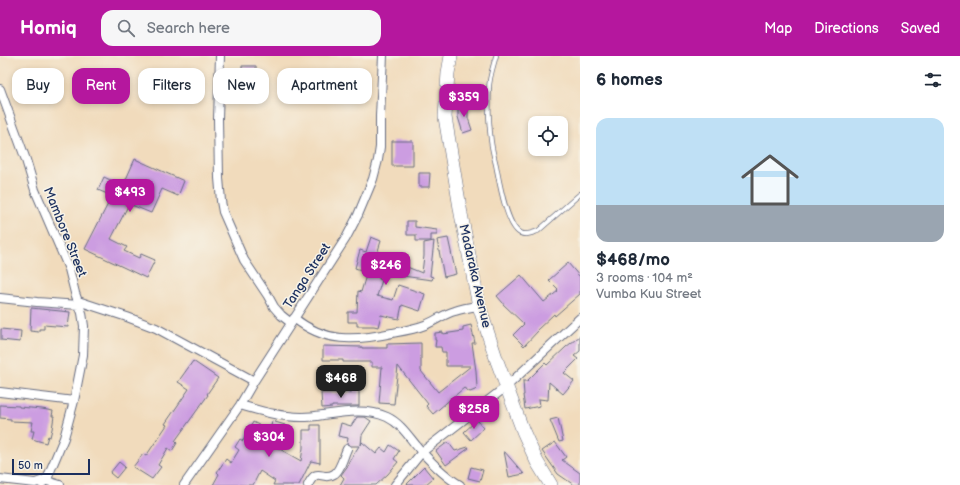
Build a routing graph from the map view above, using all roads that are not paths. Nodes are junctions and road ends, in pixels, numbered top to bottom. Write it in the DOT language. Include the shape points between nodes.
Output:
graph roads {
  1 [pos="220,56"];
  2 [pos="383,56"];
  3 [pos="451,56"];
  4 [pos="496,56"];
  5 [pos="0,89"];
  6 [pos="580,194"];
  7 [pos="0,298"];
  8 [pos="79,303"];
  9 [pos="479,306"];
  10 [pos="580,318"];
  11 [pos="292,320"];
  12 [pos="254,380"];
  13 [pos="507,386"];
  14 [pos="0,392"];
  15 [pos="74,401"];
  16 [pos="240,405"];
  17 [pos="347,449"];
  18 [pos="422,452"];
  19 [pos="0,479"];
  20 [pos="43,482"];
  21 [pos="60,485"];
  22 [pos="184,485"];
  23 [pos="308,485"];
  24 [pos="395,485"];
  25 [pos="460,485"];
  26 [pos="551,485"];
  1 -- 11 [label="street" via="219,178 223,212 244,260 274,307 281,315"];
  2 -- 11 [label="street, Tanga Street" via="380,147 373,179 346,238"];
  3 -- 9 [label="main road, Madaraka Avenue" via="446,117"];
  4 -- 6 [label="lane" via="489,88 491,141 503,200 511,222 519,233 531,234 538,231"];
  5 -- 8 [label="street, Mambore Street" via="35,190 69,269"];
  7 -- 8 [label="street"];
  8 -- 12 [label="street" via="156,328"];
  8 -- 15 [label="street, Mambore Street" via="84,326 83,355"];
  9 -- 11 [label="street" via="456,310 418,327 355,339 327,336"];
  9 -- 13 [label="main road, Madaraka Avenue"];
  10 -- 13 [label="street"];
  11 -- 12 [label="street, Tanga Street"];
  12 -- 16 [label="street, Tanga Street"];
  13 -- 18 [label="street"];
  13 -- 26 [label="main road, Madaraka Avenue" via="531,450"];
  14 -- 15 [label="street"];
  15 -- 20 [label="street, Mambore Street" via="64,438 52,469"];
  16 -- 18 [label="street" via="286,416 304,417 352,412 378,414 402,427"];
  16 -- 22 [label="street, Tanga Street"];
  17 -- 23 [label="street" via="334,474 313,476"];
  18 -- 24 [label="street"];
  18 -- 25 [label="street" via="451,480"];
  19 -- 20 [label="street"];
  20 -- 21 [label="street"];
}
